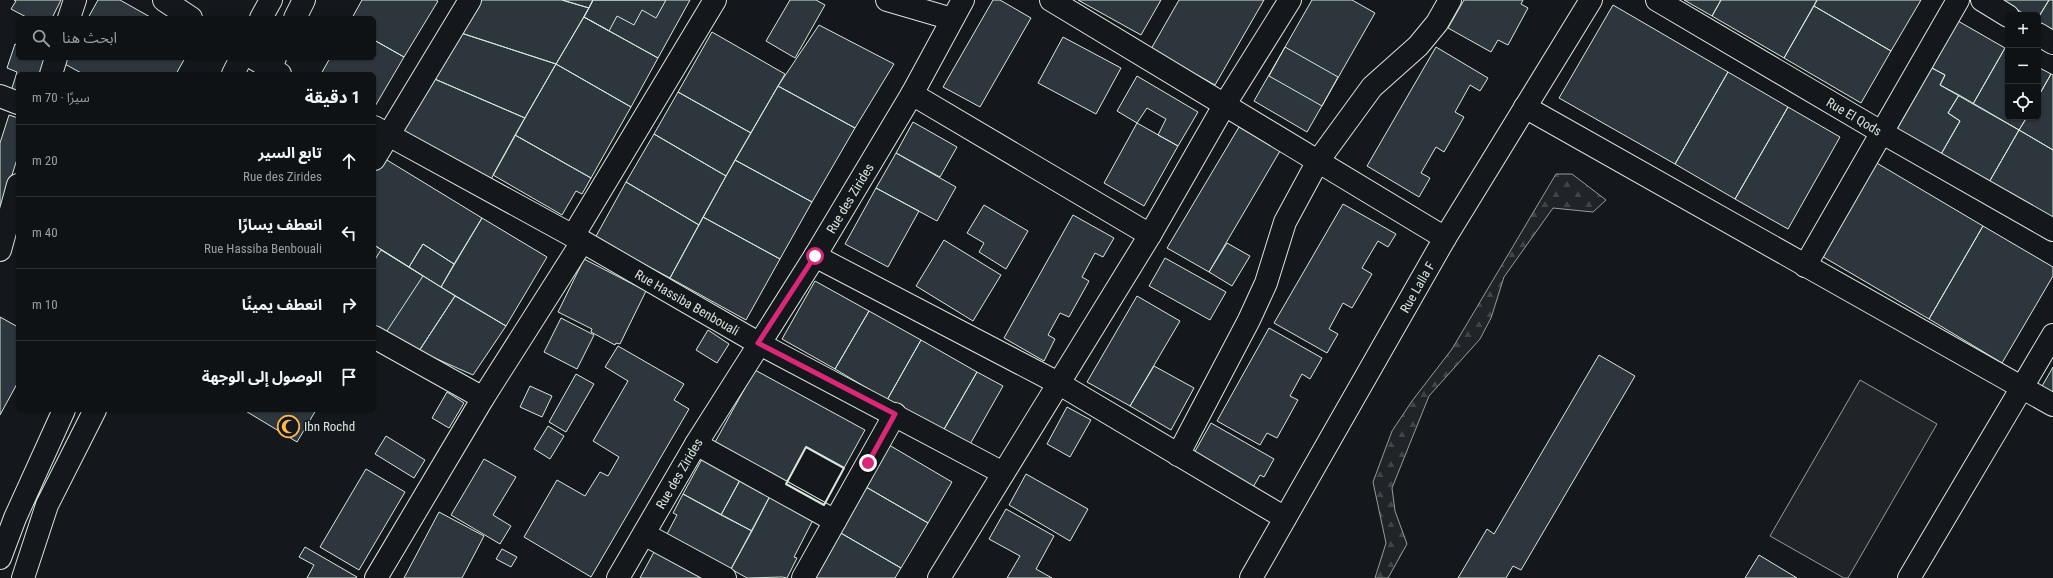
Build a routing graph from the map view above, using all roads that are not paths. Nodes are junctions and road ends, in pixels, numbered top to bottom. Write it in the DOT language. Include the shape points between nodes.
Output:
graph roads {
  1 [pos="75,0"];
  2 [pos="164,0"];
  3 [pos="271,0"];
  4 [pos="304,0"];
  5 [pos="470,0"];
  6 [pos="715,0"];
  7 [pos="887,0"];
  8 [pos="963,0"];
  9 [pos="1050,0"];
  10 [pos="1290,0"];
  11 [pos="1450,0"];
  12 [pos="1591,0"];
  13 [pos="1657,0"];
  14 [pos="1958,0"];
  15 [pos="1982,0"];
  16 [pos="2005,14"];
  17 [pos="70,16"];
  18 [pos="188,16"];
  19 [pos="262,16"];
  20 [pos="296,16"];
  21 [pos="952,19"];
  22 [pos="2041,36"];
  23 [pos="2053,43"];
  24 [pos="55,60"];
  25 [pos="240,60"];
  26 [pos="52,72"];
  27 [pos="234,72"];
  28 [pos="912,94"];
  29 [pos="0,96"];
  30 [pos="16,102"];
  31 [pos="1225,104"];
  32 [pos="1525,106"];
  33 [pos="382,131"];
  34 [pos="1881,132"];
  35 [pos="376,152"];
  36 [pos="1318,161"];
  37 [pos="16,192"];
  38 [pos="2053,230"];
  39 [pos="1150,235"];
  40 [pos="1445,238"];
  41 [pos="577,239"];
  42 [pos="0,250"];
  43 [pos="815,256"];
  44 [pos="1805,266"];
  45 [pos="2053,335"];
  46 [pos="376,338"];
  47 [pos="758,343"];
  48 [pos="1058,383"];
  49 [pos="2021,387"];
  50 [pos="483,398"];
  51 [pos="2053,405"];
  52 [pos="63,412"];
  53 [pos="94,412"];
  54 [pos="895,414"];
  55 [pos="696,444"];
  56 [pos="42,454"];
  57 [pos="1178,454"];
  58 [pos="66,466"];
  59 [pos="1003,473"];
  60 [pos="1285,518"];
  61 [pos="835,521"];
  62 [pos="5,530"];
  63 [pos="644,534"];
  64 [pos="0,558"];
  65 [pos="23,578"];
  66 [pos="376,578"];
  67 [pos="618,578"];
  68 [pos="725,578"];
  69 [pos="803,578"];
  70 [pos="939,578"];
  71 [pos="1251,578"];
  72 [pos="1909,578"];
  1 -- 17 [label="street"];
  2 -- 18 [label="street"];
  3 -- 19 [label="street"];
  4 -- 20 [label="street"];
  5 -- 33 [label="street"];
  6 -- 41 [label="street"];
  7 -- 21 [label="street"];
  8 -- 21 [label="street, Rue des Zirides"];
  9 -- 31 [label="street"];
  10 -- 31 [label="street"];
  11 -- 36 [label="street" via="1418,46 1372,87"];
  12 -- 32 [label="street, Rue Lalla F"];
  13 -- 34 [label="street, Rue El Qods"];
  14 -- 34 [label="street"];
  15 -- 16 [label="street"];
  21 -- 28 [label="street, Rue des Zirides"];
  22 -- 23 [label="street"];
  24 -- 26 [label="street"];
  25 -- 27 [label="street"];
  28 -- 39 [label="street"];
  28 -- 43 [label="street, Rue des Zirides"];
  29 -- 30 [label="street"];
  31 -- 36 [label="street"];
  31 -- 39 [label="street"];
  32 -- 40 [label="street, Rue Lalla F"];
  32 -- 44 [label="street"];
  33 -- 35 [label="street"];
  33 -- 41 [label="street, Rue Hassiba Benbouali"];
  34 -- 38 [label="street, Rue El Qods"];
  34 -- 44 [label="street"];
  36 -- 40 [label="street"];
  36 -- 57 [label="street" via="1285,222 1266,283 1249,320"];
  37 -- 42 [label="street"];
  39 -- 48 [label="street"];
  40 -- 60 [label="street, Rue Lalla F"];
  41 -- 47 [label="street, Rue Hassiba Benbouali"];
  41 -- 50 [label="street"];
  43 -- 47 [label="street, Rue des Zirides"];
  43 -- 48 [label="street"];
  44 -- 49 [label="street"];
  45 -- 49 [label="street"];
  46 -- 50 [label="street"];
  47 -- 54 [label="street, Rue Hassiba Benbouali"];
  47 -- 55 [label="street, Rue des Zirides"];
  48 -- 57 [label="street"];
  48 -- 59 [label="street"];
  49 -- 51 [label="street"];
  49 -- 72 [label="street"];
  50 -- 66 [label="street"];
  52 -- 56 [label="street"];
  53 -- 58 [label="street"];
  54 -- 59 [label="street, Rue Hassiba Benbouali"];
  54 -- 61 [label="street"];
  55 -- 61 [label="street"];
  55 -- 63 [label="street, Rue des Zirides"];
  56 -- 58 [label="street"];
  56 -- 62 [label="street"];
  57 -- 60 [label="street"];
  58 -- 65 [label="street" via="47,505"];
  59 -- 70 [label="street"];
  60 -- 71 [label="street, Rue Lalla F"];
  61 -- 69 [label="street"];
  62 -- 64 [label="street"];
  63 -- 67 [label="street, Rue des Zirides"];
  63 -- 68 [label="street"];
}
